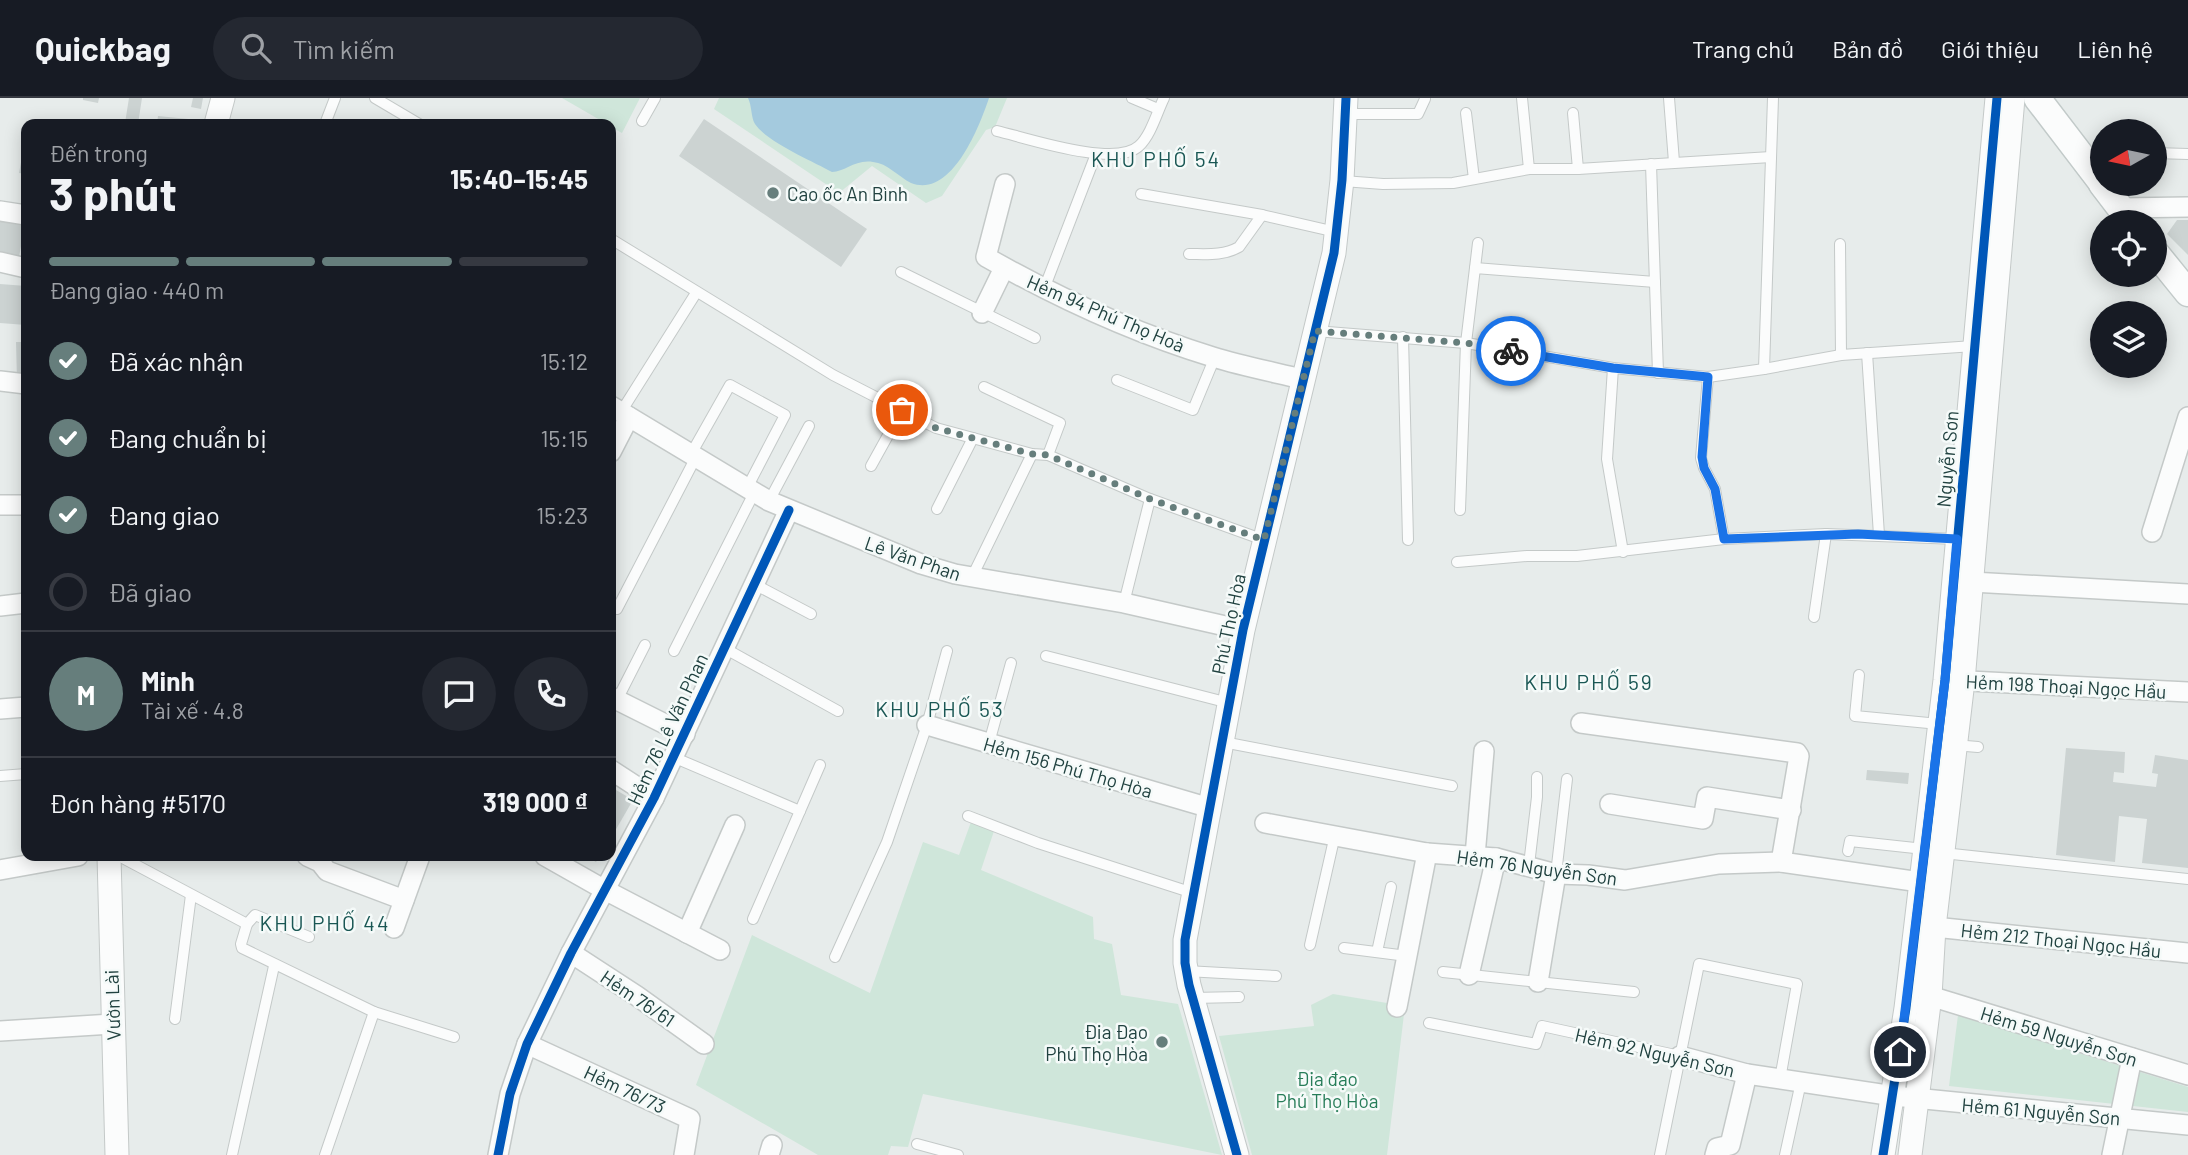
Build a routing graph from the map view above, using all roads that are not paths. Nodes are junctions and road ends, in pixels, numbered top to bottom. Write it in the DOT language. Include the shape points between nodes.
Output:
graph roads {
  1 [pos="223,98"];
  2 [pos="335,98"];
  3 [pos="375,98"];
  4 [pos="655,98"];
  5 [pos="1132,98"];
  6 [pos="1164,98"];
  7 [pos="1522,98"];
  8 [pos="1669,98"];
  9 [pos="1773,98"];
  10 [pos="1997,98"];
  11 [pos="2013,98"];
  12 [pos="2037,98"];
  13 [pos="1425,99"];
  14 [pos="1346,106"];
  15 [pos="1158,109"];
  16 [pos="1466,113"];
  17 [pos="1573,113"];
  18 [pos="217,119"];
  19 [pos="327,119"];
  20 [pos="411,119"];
  21 [pos="642,121"];
  22 [pos="997,131"];
  23 [pos="2167,153"];
  24 [pos="1096,154"];
  25 [pos="2188,154"];
  26 [pos="1772,157"];
  27 [pos="1674,162"];
  28 [pos="2090,162"];
  29 [pos="1651,164"];
  30 [pos="1530,169"];
  31 [pos="1578,169"];
  32 [pos="1474,179"];
  33 [pos="1342,180"];
  34 [pos="1005,184"];
  35 [pos="1141,194"];
  36 [pos="2188,207"];
  37 [pos="2165,210"];
  38 [pos="0,211"];
  39 [pos="21,214"];
  40 [pos="1262,215"];
  41 [pos="1338,233"];
  42 [pos="616,242"];
  43 [pos="1478,243"];
  44 [pos="1840,244"];
  45 [pos="1189,254"];
  46 [pos="0,262"];
  47 [pos="21,267"];
  48 [pos="2167,267"];
  49 [pos="1004,268"];
  50 [pos="1475,268"];
  51 [pos="901,272"];
  52 [pos="1655,282"];
  53 [pos="1044,290"];
  54 [pos="696,293"];
  55 [pos="2188,293"];
  56 [pos="982,313"];
  57 [pos="1315,331"];
  58 [pos="1403,337"];
  59 [pos="1035,338"];
  60 [pos="1466,343"];
  61 [pos="1983,345"];
  62 [pos="1867,353"];
  63 [pos="1841,355"];
  64 [pos="1215,357"];
  65 [pos="1613,368"];
  66 [pos="1764,369"];
  67 [pos="1658,373"];
  68 [pos="1708,377"];
  69 [pos="1302,379"];
  70 [pos="1117,380"];
  71 [pos="0,381"];
  72 [pos="21,383"];
  73 [pos="984,387"];
  74 [pos="902,410"];
  75 [pos="620,412"];
  76 [pos="2188,416"];
  77 [pos="809,426"];
  78 [pos="616,430"];
  79 [pos="973,438"];
  80 [pos="1032,454"];
  81 [pos="693,455"];
  82 [pos="1048,455"];
  83 [pos="871,466"];
  84 [pos="757,494"];
  85 [pos="1150,499"];
  86 [pos="0,505"];
  87 [pos="21,505"];
  88 [pos="937,509"];
  89 [pos="789,510"];
  90 [pos="1460,510"];
  91 [pos="2152,532"];
  92 [pos="1826,534"];
  93 [pos="1880,535"];
  94 [pos="1724,539"];
  95 [pos="1957,539"];
  96 [pos="1264,540"];
  97 [pos="1408,540"];
  98 [pos="1623,552"];
  99 [pos="1457,562"];
  100 [pos="972,577"];
  101 [pos="1972,582"];
  102 [pos="754,584"];
  103 [pos="2188,594"];
  104 [pos="1124,603"];
  105 [pos="21,604"];
  106 [pos="0,606"];
  107 [pos="616,608"];
  108 [pos="811,614"];
  109 [pos="1814,617"];
  110 [pos="1243,630"];
  111 [pos="645,645"];
  112 [pos="724,648"];
  113 [pos="674,651"];
  114 [pos="947,651"];
  115 [pos="1046,656"];
  116 [pos="1011,663"];
  117 [pos="1859,675"];
  118 [pos="1954,681"];
  119 [pos="2188,692"];
  120 [pos="616,696"];
  121 [pos="616,700"];
  122 [pos="1229,703"];
  123 [pos="21,707"];
  124 [pos="0,709"];
  125 [pos="838,710"];
  126 [pos="1581,723"];
  127 [pos="1939,724"];
  128 [pos="927,725"];
  129 [pos="685,733"];
  130 [pos="1222,742"];
  131 [pos="989,743"];
  132 [pos="1954,745"];
  133 [pos="1978,747"];
  134 [pos="1484,751"];
  135 [pos="673,757"];
  136 [pos="820,765"];
  137 [pos="616,773"];
  138 [pos="21,774"];
  139 [pos="0,776"];
  140 [pos="1537,777"];
  141 [pos="1567,779"];
  142 [pos="1452,786"];
  143 [pos="654,798"];
  144 [pos="1610,804"];
  145 [pos="1210,808"];
  146 [pos="1791,810"];
  147 [pos="800,811"];
  148 [pos="968,816"];
  149 [pos="1265,823"];
  150 [pos="735,825"];
  151 [pos="1328,833"];
  152 [pos="1848,851"];
  153 [pos="1933,851"];
  154 [pos="1427,853"];
  155 [pos="1475,856"];
  156 [pos="1496,858"];
  157 [pos="50,861"];
  158 [pos="108,861"];
  159 [pos="128,861"];
  160 [pos="318,861"];
  161 [pos="418,861"];
  162 [pos="554,861"];
  163 [pos="1782,862"];
  164 [pos="1529,865"];
  165 [pos="0,870"];
  166 [pos="1556,874"];
  167 [pos="2188,879"];
  168 [pos="1920,882"];
  169 [pos="1391,887"];
  170 [pos="605,890"];
  171 [pos="1194,893"];
  172 [pos="191,895"];
  173 [pos="404,900"];
  174 [pos="753,919"];
  175 [pos="247,924"];
  176 [pos="1934,927"];
  177 [pos="394,928"];
  178 [pos="687,933"];
  179 [pos="309,937"];
  180 [pos="1310,945"];
  181 [pos="1344,948"];
  182 [pos="720,950"];
  183 [pos="571,953"];
  184 [pos="1377,953"];
  185 [pos="2188,953"];
  186 [pos="1407,956"];
  187 [pos="835,957"];
  188 [pos="274,966"];
  189 [pos="1185,971"];
  190 [pos="1443,972"];
  191 [pos="1469,975"];
  192 [pos="1276,976"];
  193 [pos="1538,982"];
  194 [pos="1634,992"];
  195 [pos="1930,996"];
  196 [pos="1239,997"];
  197 [pos="1192,998"];
  198 [pos="1397,1007"];
  199 [pos="374,1012"];
  200 [pos="175,1019"];
  201 [pos="1429,1023"];
  202 [pos="112,1024"];
  203 [pos="0,1031"];
  204 [pos="454,1037"];
  205 [pos="527,1044"];
  206 [pos="704,1044"];
  207 [pos="1680,1056"];
  208 [pos="2132,1058"];
  209 [pos="1747,1073"];
  210 [pos="2188,1075"];
  211 [pos="1780,1079"];
  212 [pos="1801,1082"];
  213 [pos="1894,1096"];
  214 [pos="1918,1099"];
  215 [pos="2119,1118"];
  216 [pos="2188,1125"];
  217 [pos="917,1144"];
  218 [pos="117,1155"];
  219 [pos="233,1155"];
  220 [pos="325,1155"];
  221 [pos="498,1155"];
  222 [pos="684,1155"];
  223 [pos="954,1155"];
  224 [pos="1237,1155"];
  225 [pos="1660,1155"];
  226 [pos="1715,1155"];
  227 [pos="1786,1155"];
  228 [pos="1883,1155"];
  229 [pos="1910,1155"];
  230 [pos="2112,1155"];
  1 -- 18 [label="street"];
  2 -- 19 [label="lane"];
  3 -- 20 [label="lane"];
  4 -- 21 [label="lane"];
  5 -- 15 [label="lane"];
  6 -- 15 [label="lane"];
  7 -- 30 [label="lane"];
  8 -- 27 [label="lane"];
  9 -- 26 [label="lane"];
  10 -- 61 [label="street, Nguyễn Sơn"];
  11 -- 61 [label="street, Nguyễn Sơn"];
  12 -- 28 [label="main road"];
  13 -- 14 [label="lane" via="1418,114"];
  14 -- 33 [label="street, Phú Thọ Hòa"];
  15 -- 24 [label="lane" via="1138,147 1122,154"];
  16 -- 32 [label="lane"];
  17 -- 31 [label="lane"];
  22 -- 24 [label="lane"];
  23 -- 25 [label="lane"];
  24 -- 53 [label="lane"];
  26 -- 27 [label="lane"];
  26 -- 66 [label="lane"];
  27 -- 29 [label="lane"];
  29 -- 31 [label="lane"];
  29 -- 52 [label="lane"];
  30 -- 31 [label="lane"];
  30 -- 32 [label="lane"];
  32 -- 33 [label="lane" via="1383,184"];
  33 -- 41 [label="street, Phú Thọ Hòa"];
  34 -- 49 [label="street, Hẻm 94 Phú Thọ Hoà" via="986,257"];
  35 -- 40 [label="lane"];
  36 -- 37 [label="street"];
  38 -- 39 [label="street"];
  40 -- 41 [label="lane"];
  40 -- 45 [label="lane" via="1233,251"];
  41 -- 57 [label="street, Phú Thọ Hòa"];
  42 -- 54 [label="lane"];
  43 -- 50 [label="lane"];
  44 -- 63 [label="lane"];
  46 -- 47 [label="street"];
  48 -- 55 [label="main road"];
  49 -- 53 [label="street, Hẻm 94 Phú Thọ Hoà"];
  49 -- 56 [label="street"];
  50 -- 52 [label="lane"];
  50 -- 60 [label="lane"];
  51 -- 56 [label="lane"];
  52 -- 67 [label="lane"];
  53 -- 64 [label="street, Hẻm 94 Phú Thọ Hoà" via="1121,324"];
  54 -- 74 [label="lane" via="833,375"];
  54 -- 75 [label="lane"];
  56 -- 59 [label="lane"];
  57 -- 58 [label="lane"];
  57 -- 69 [label="street, Phú Thọ Hòa"];
  58 -- 60 [label="lane"];
  58 -- 97 [label="lane"];
  60 -- 65 [label="lane"];
  60 -- 90 [label="lane"];
  61 -- 62 [label="lane"];
  61 -- 95 [label="street, Nguyễn Sơn"];
  61 -- 101 [label="street, Nguyễn Sơn"];
  62 -- 63 [label="lane"];
  62 -- 93 [label="lane"];
  63 -- 66 [label="lane"];
  64 -- 69 [label="street, Hẻm 94 Phú Thọ Hoà"];
  64 -- 70 [label="lane" via="1193,410"];
  65 -- 67 [label="lane"];
  65 -- 98 [label="lane" via="1607,459"];
  66 -- 68 [label="lane"];
  67 -- 68 [label="lane"];
  68 -- 94 [label="lane" via="1702,457 1715,489"];
  69 -- 96 [label="street, Phú Thọ Hòa"];
  71 -- 72 [label="street"];
  73 -- 82 [label="lane" via="1060,423"];
  74 -- 79 [label="lane" via="936,428"];
  74 -- 83 [label="lane"];
  75 -- 78 [label="street"];
  75 -- 81 [label="street, Lê Văn Phan"];
  76 -- 91 [label="street"];
  77 -- 84 [label="lane"];
  79 -- 80 [label="lane"];
  79 -- 88 [label="lane"];
  80 -- 82 [label="lane"];
  80 -- 100 [label="lane"];
  81 -- 84 [label="street, Lê Văn Phan"];
  81 -- 84 [label="lane" via="730,385 785,415"];
  81 -- 107 [label="lane"];
  82 -- 85 [label="lane"];
  84 -- 89 [label="street, Lê Văn Phan"];
  84 -- 113 [label="lane"];
  85 -- 96 [label="lane"];
  85 -- 104 [label="lane"];
  86 -- 87 [label="street"];
  89 -- 100 [label="street, Lê Văn Phan" via="920,565"];
  89 -- 102 [label="street, Hẻm 76 Lê Văn Phan"];
  92 -- 93 [label="lane"];
  92 -- 94 [label="lane"];
  92 -- 109 [label="lane"];
  93 -- 95 [label="lane"];
  94 -- 98 [label="lane"];
  95 -- 118 [label="street, Nguyễn Sơn"];
  96 -- 110 [label="street, Phú Thọ Hòa"];
  98 -- 99 [label="lane"];
  100 -- 104 [label="street, Lê Văn Phan"];
  101 -- 103 [label="street"];
  101 -- 118 [label="street, Nguyễn Sơn"];
  102 -- 108 [label="lane"];
  102 -- 112 [label="street, Hẻm 76 Lê Văn Phan"];
  104 -- 110 [label="street, Lê Văn Phan"];
  105 -- 106 [label="street"];
  110 -- 122 [label="street, Phú Thọ Hòa"];
  111 -- 120 [label="lane"];
  112 -- 125 [label="lane"];
  112 -- 129 [label="street, Hẻm 76 Lê Văn Phan"];
  114 -- 128 [label="lane"];
  115 -- 122 [label="lane"];
  116 -- 131 [label="lane"];
  117 -- 127 [label="lane" via="1855,716"];
  118 -- 119 [label="street, Hẻm 198 Thoại Ngọc Hầu"];
  118 -- 127 [label="street, Nguyễn Sơn"];
  118 -- 132 [label="street, Nguyễn Sơn"];
  121 -- 129 [label="street"];
  122 -- 130 [label="street, Phú Thọ Hòa"];
  123 -- 124 [label="street"];
  126 -- 146 [label="street" via="1797,753"];
  127 -- 153 [label="street, Nguyễn Sơn"];
  128 -- 131 [label="street, Hẻm 156 Phú Thọ Hòa"];
  128 -- 187 [label="lane" via="887,842"];
  129 -- 135 [label="street, Hẻm 76 Lê Văn Phan"];
  130 -- 142 [label="lane"];
  130 -- 145 [label="street, Phú Thọ Hòa"];
  131 -- 145 [label="street, Hẻm 156 Phú Thọ Hòa"];
  132 -- 133 [label="lane"];
  132 -- 153 [label="street, Nguyễn Sơn"];
  134 -- 155 [label="street"];
  135 -- 143 [label="street, Hẻm 76 Lê Văn Phan"];
  135 -- 147 [label="lane"];
  136 -- 147 [label="lane"];
  137 -- 143 [label="street"];
  138 -- 139 [label="lane"];
  140 -- 164 [label="lane"];
  141 -- 166 [label="lane"];
  143 -- 170 [label="street, Hẻm 76 Lê Văn Phan"];
  144 -- 146 [label="street" via="1703,819 1707,797"];
  145 -- 171 [label="street, Phú Thọ Hòa"];
  146 -- 163 [label="street"];
  147 -- 174 [label="lane"];
  148 -- 171 [label="lane"];
  149 -- 151 [label="street, Hẻm 76 Nguyễn Sơn"];
  150 -- 178 [label="street"];
  151 -- 154 [label="street, Hẻm 76 Nguyễn Sơn"];
  151 -- 180 [label="lane"];
  152 -- 153 [label="lane" via="1850,841"];
  153 -- 167 [label="lane"];
  153 -- 168 [label="street, Nguyễn Sơn"];
  153 -- 176 [label="street, Nguyễn Sơn"];
  154 -- 155 [label="street, Hẻm 76 Nguyễn Sơn"];
  154 -- 186 [label="street"];
  155 -- 156 [label="street, Hẻm 76 Nguyễn Sơn"];
  156 -- 164 [label="street, Hẻm 76 Nguyễn Sơn"];
  156 -- 191 [label="street"];
  157 -- 165 [label="street"];
  158 -- 202 [label="street, Vườn Lài"];
  159 -- 172 [label="lane"];
  160 -- 173 [label="street" via="327,870"];
  161 -- 173 [label="street"];
  162 -- 170 [label="street"];
  163 -- 166 [label="street, Hẻm 76 Nguyễn Sơn" via="1719,864 1625,880"];
  163 -- 168 [label="street, Hẻm 76 Nguyễn Sơn"];
  164 -- 166 [label="street, Hẻm 76 Nguyễn Sơn"];
  166 -- 193 [label="street"];
  168 -- 213 [label="street, Nguyễn Sơn"];
  169 -- 184 [label="lane"];
  170 -- 178 [label="street"];
  170 -- 183 [label="street, Hẻm 76 Lê Văn Phan"];
  171 -- 189 [label="street, Phú Thọ Hòa" via="1185,940"];
  172 -- 175 [label="lane"];
  172 -- 200 [label="lane"];
  173 -- 177 [label="street"];
  175 -- 179 [label="lane" via="255,915"];
  175 -- 188 [label="lane" via="242,948"];
  176 -- 185 [label="street, Hẻm 212 Thoại Ngọc Hầu"];
  176 -- 195 [label="street, Nguyễn Sơn"];
  178 -- 182 [label="street"];
  181 -- 184 [label="lane"];
  183 -- 205 [label="street, Hẻm 76 Lê Văn Phan"];
  183 -- 206 [label="street, Hẻm 76/61"];
  184 -- 186 [label="lane"];
  186 -- 198 [label="street"];
  188 -- 199 [label="lane"];
  188 -- 219 [label="lane"];
  189 -- 192 [label="lane"];
  189 -- 197 [label="street, Phú Thọ Hòa"];
  190 -- 191 [label="lane"];
  191 -- 193 [label="lane"];
  193 -- 194 [label="lane"];
  195 -- 208 [label="street, Hẻm 59 Nguyễn Sơn"];
  195 -- 214 [label="street, Nguyễn Sơn"];
  196 -- 197 [label="lane"];
  197 -- 224 [label="street, Phú Thọ Hòa"];
  199 -- 204 [label="lane"];
  199 -- 220 [label="lane"];
  201 -- 207 [label="lane, Hẻm 92 Nguyễn Sơn" via="1536,1044 1542,1026"];
  202 -- 203 [label="street"];
  202 -- 218 [label="street, Vườn Lài"];
  205 -- 221 [label="street, Hẻm 76 Lê Văn Phan" via="510,1094"];
  205 -- 222 [label="street, Hẻm 76/73" via="690,1119"];
  207 -- 209 [label="street, Hẻm 92 Nguyễn Sơn"];
  207 -- 211 [label="lane" via="1699,964 1797,984"];
  207 -- 225 [label="lane"];
  208 -- 210 [label="street, Hẻm 59 Nguyễn Sơn"];
  208 -- 215 [label="street"];
  209 -- 211 [label="street, Hẻm 92 Nguyễn Sơn"];
  209 -- 226 [label="street" via="1730,1145 1717,1148"];
  211 -- 212 [label="street, Hẻm 92 Nguyễn Sơn"];
  212 -- 213 [label="street, Hẻm 92 Nguyễn Sơn"];
  212 -- 227 [label="lane"];
  213 -- 214 [label="street, Hẻm 61 Nguyễn Sơn"];
  213 -- 228 [label="street, Nguyễn Sơn"];
  214 -- 215 [label="street, Hẻm 61 Nguyễn Sơn"];
  214 -- 229 [label="street, Nguyễn Sơn"];
  215 -- 216 [label="street, Hẻm 61 Nguyễn Sơn"];
  215 -- 230 [label="street"];
  217 -- 223 [label="lane"];
}
